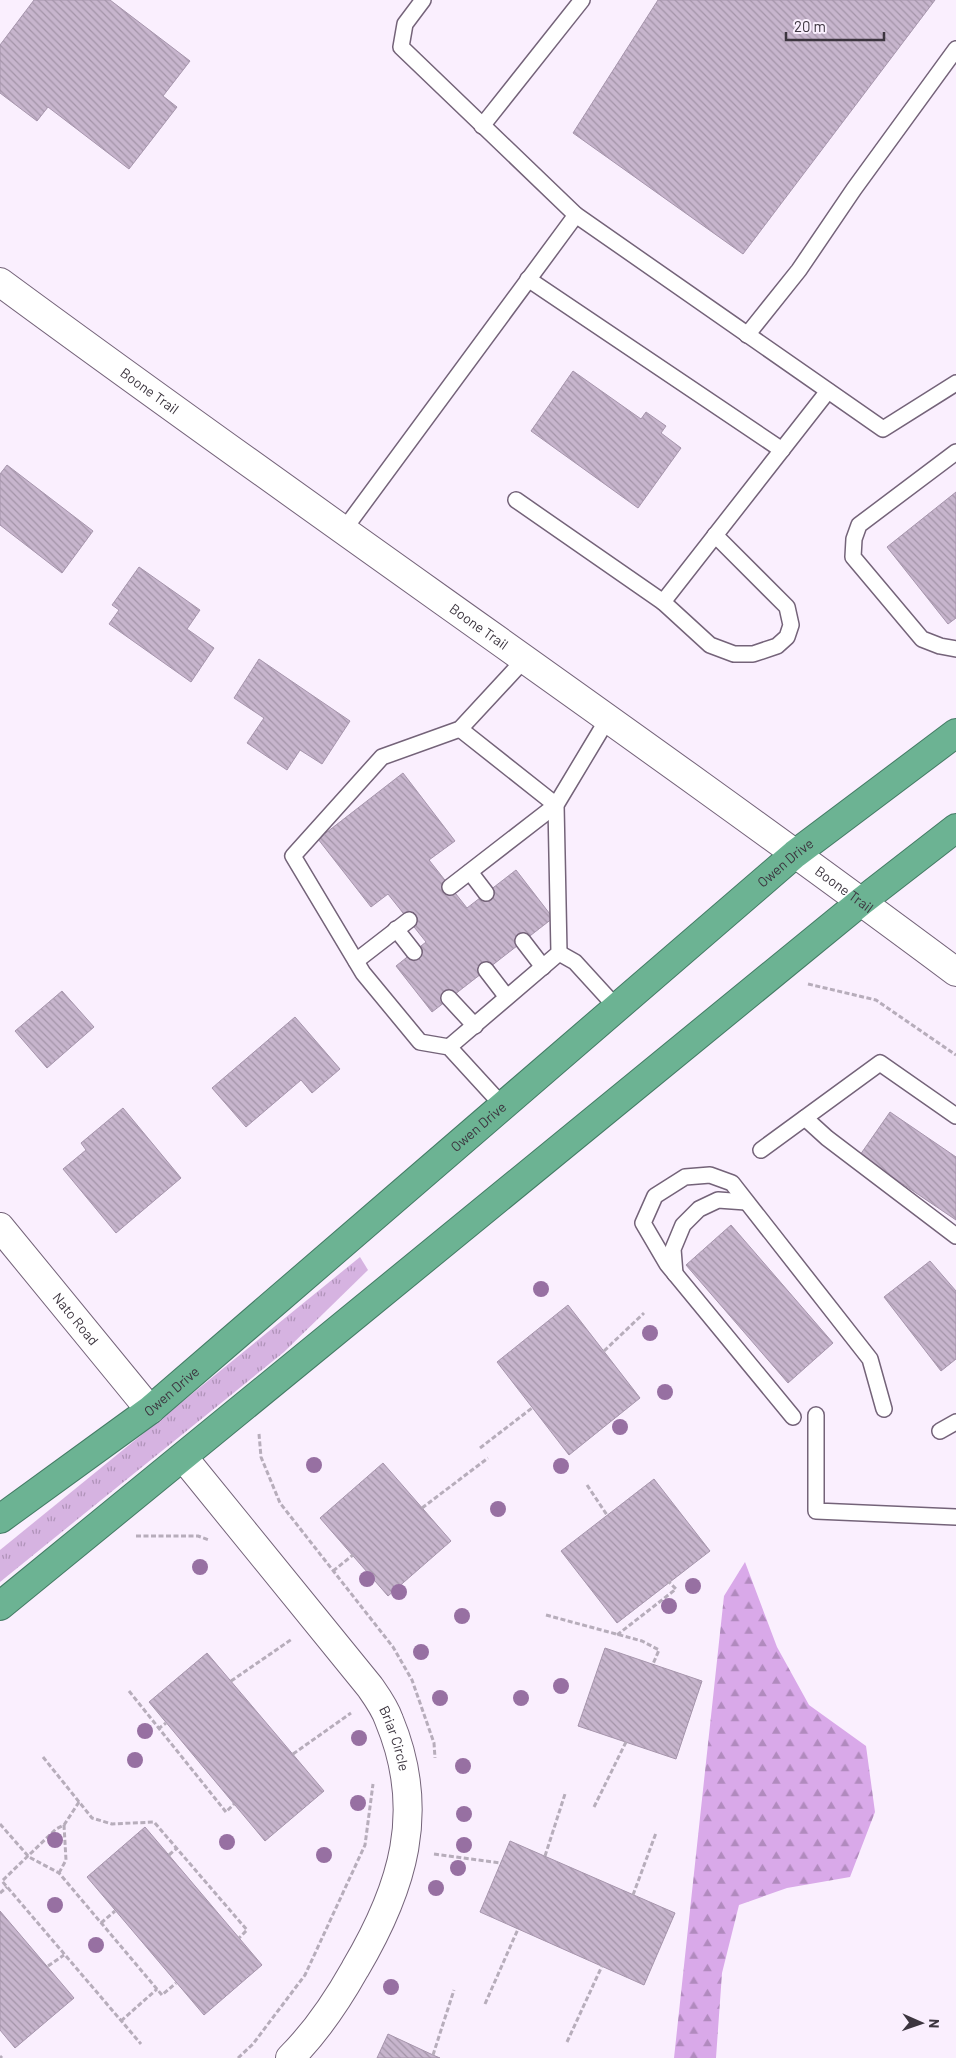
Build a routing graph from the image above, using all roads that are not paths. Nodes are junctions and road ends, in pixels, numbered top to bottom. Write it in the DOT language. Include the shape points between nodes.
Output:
graph roads {
  1 [pos="423,0"];
  2 [pos="582,0"];
  3 [pos="956,50"];
  4 [pos="482,126"];
  5 [pos="576,214"];
  6 [pos="528,279"];
  7 [pos="0,282"];
  8 [pos="747,334"];
  9 [pos="956,383"];
  10 [pos="828,391"];
  11 [pos="782,450"];
  12 [pos="956,452"];
  13 [pos="516,500"];
  14 [pos="343,531"];
  15 [pos="715,535"];
  16 [pos="663,602"];
  17 [pos="956,649"];
  18 [pos="524,660"];
  19 [pos="607,720"];
  20 [pos="460,729"];
  21 [pos="956,733"];
  22 [pos="556,805"];
  23 [pos="956,828"];
  24 [pos="795,854"];
  25 [pos="470,872"];
  26 [pos="450,887"];
  27 [pos="486,894"];
  28 [pos="862,901"];
  29 [pos="409,920"];
  30 [pos="396,929"];
  31 [pos="523,941"];
  32 [pos="414,952"];
  33 [pos="559,953"];
  34 [pos="356,961"];
  35 [pos="543,968"];
  36 [pos="486,970"];
  37 [pos="956,972"];
  38 [pos="506,996"];
  39 [pos="450,998"];
  40 [pos="617,1008"];
  41 [pos="475,1026"];
  42 [pos="449,1047"];
  43 [pos="503,1106"];
  44 [pos="956,1116"];
  45 [pos="805,1118"];
  46 [pos="761,1150"];
  47 [pos="746,1202"];
  48 [pos="0,1227"];
  49 [pos="956,1236"];
  50 [pos="675,1274"];
  51 [pos="884,1409"];
  52 [pos="150,1410"];
  53 [pos="816,1415"];
  54 [pos="793,1417"];
  55 [pos="956,1422"];
  56 [pos="940,1431"];
  57 [pos="183,1457"];
  58 [pos="956,1517"];
  59 [pos="0,1519"];
  60 [pos="0,1606"];
  61 [pos="290,2058"];
  1 -- 4 [label="lane" via="405,24 401,47"];
  2 -- 4 [label="lane"];
  3 -- 8 [label="lane" via="799,270"];
  4 -- 5 [label="lane"];
  5 -- 6 [label="lane"];
  5 -- 8 [label="lane"];
  6 -- 11 [label="lane"];
  6 -- 14 [label="lane"];
  7 -- 14 [label="street, Boone Trail"];
  8 -- 10 [label="lane"];
  9 -- 10 [label="lane" via="883,429"];
  10 -- 11 [label="lane"];
  11 -- 15 [label="lane"];
  12 -- 17 [label="lane" via="859,524 853,557 922,639"];
  13 -- 16 [label="lane"];
  14 -- 18 [label="street, Boone Trail"];
  15 -- 16 [label="lane"];
  15 -- 16 [label="lane" via="787,607 792,619 787,637 777,646 753,654 734,654 710,645"];
  18 -- 19 [label="street, Boone Trail"];
  18 -- 20 [label="lane"];
  19 -- 22 [label="lane"];
  19 -- 24 [label="street, Boone Trail"];
  20 -- 22 [label="lane"];
  20 -- 34 [label="lane" via="382,757 293,856"];
  21 -- 24 [label="highway, Owen Drive"];
  22 -- 25 [label="lane"];
  22 -- 33 [label="lane"];
  23 -- 28 [label="highway"];
  24 -- 28 [label="street, Boone Trail"];
  24 -- 40 [label="highway, Owen Drive"];
  25 -- 26 [label="lane"];
  25 -- 27 [label="lane"];
  28 -- 37 [label="street, Boone Trail"];
  28 -- 57 [label="highway"];
  29 -- 30 [label="lane"];
  30 -- 32 [label="lane"];
  30 -- 34 [label="lane"];
  31 -- 35 [label="lane"];
  33 -- 35 [label="lane"];
  33 -- 40 [label="lane" via="575,962"];
  34 -- 42 [label="lane" via="420,1042"];
  35 -- 38 [label="lane"];
  36 -- 38 [label="lane"];
  38 -- 41 [label="lane"];
  39 -- 41 [label="lane"];
  40 -- 43 [label="highway, Owen Drive"];
  41 -- 42 [label="lane"];
  42 -- 43 [label="lane"];
  43 -- 52 [label="highway, Owen Drive"];
  44 -- 45 [label="lane" via="880,1063"];
  45 -- 46 [label="lane"];
  45 -- 49 [label="lane"];
  47 -- 50 [label="lane" via="718,1200 699,1209 683,1225 673,1249"];
  47 -- 50 [label="lane" via="732,1183 710,1175 685,1177 655,1196 643,1223"];
  47 -- 51 [label="lane" via="870,1359"];
  48 -- 52 [label="street, Nato Road"];
  50 -- 54 [label="lane"];
  52 -- 59 [label="highway, Owen Drive"];
  53 -- 58 [label="lane" via="816,1511"];
  55 -- 56 [label="lane"];
  57 -- 60 [label="highway"];
  57 -- 61 [label="street, Briar Circle" via="370,1686 389,1718 403,1761 408,1798 407,1843 396,1886 372,1941 338,1999"];
}
